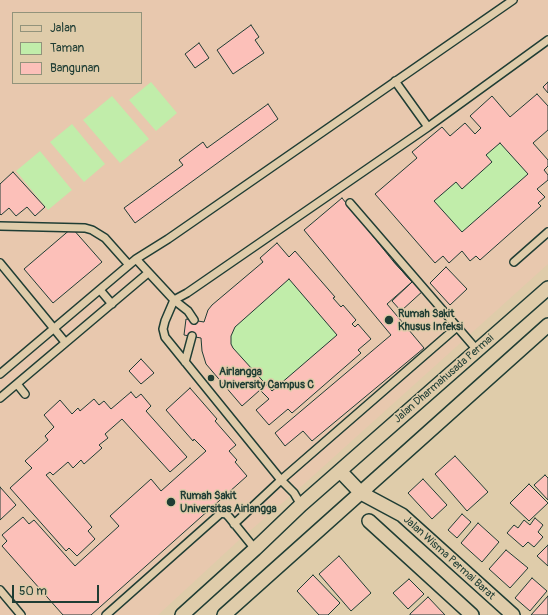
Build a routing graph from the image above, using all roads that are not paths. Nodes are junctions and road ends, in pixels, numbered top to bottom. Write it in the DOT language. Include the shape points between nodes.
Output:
graph roads {
  1 [pos="513,0"];
  2 [pos="548,40"];
  3 [pos="395,81"];
  4 [pos="428,127"];
  5 [pos="350,203"];
  6 [pos="0,226"];
  7 [pos="548,232"];
  8 [pos="136,259"];
  9 [pos="514,262"];
  10 [pos="0,263"];
  11 [pos="129,265"];
  12 [pos="148,272"];
  13 [pos="548,288"];
  14 [pos="100,290"];
  15 [pos="174,300"];
  16 [pos="112,304"];
  17 [pos="194,320"];
  18 [pos="548,325"];
  19 [pos="457,327"];
  20 [pos="53,328"];
  21 [pos="192,336"];
  22 [pos="66,342"];
  23 [pos="477,350"];
  24 [pos="185,362"];
  25 [pos="0,374"];
  26 [pos="17,384"];
  27 [pos="25,394"];
  28 [pos="0,398"];
  29 [pos="340,471"];
  30 [pos="281,480"];
  31 [pos="361,493"];
  32 [pos="301,505"];
  33 [pos="369,521"];
  34 [pos="234,524"];
  35 [pos="255,549"];
  36 [pos="0,590"];
  37 [pos="21,615"];
  38 [pos="106,615"];
  39 [pos="182,615"];
  40 [pos="224,615"];
  41 [pos="472,615"];
  42 [pos="512,615"];
  1 -- 3 [label="lane"];
  2 -- 4 [label="lane"];
  3 -- 4 [label="lane"];
  3 -- 8 [label="lane"];
  4 -- 15 [label="lane" via="188,293"];
  5 -- 19 [label="lane"];
  6 -- 11 [label="lane" via="92,230 105,238"];
  7 -- 9 [label="lane"];
  8 -- 11 [label="lane"];
  8 -- 12 [label="lane"];
  10 -- 20 [label="lane"];
  11 -- 14 [label="lane"];
  12 -- 15 [label="lane"];
  12 -- 16 [label="lane"];
  13 -- 23 [label="street, Jalan Dharmahusada Permai"];
  14 -- 16 [label="lane"];
  14 -- 20 [label="lane"];
  15 -- 17 [label="lane" via="188,311"];
  15 -- 24 [label="lane" via="163,329 165,337"];
  16 -- 22 [label="lane"];
  18 -- 31 [label="street"];
  19 -- 23 [label="lane"];
  19 -- 30 [label="lane"];
  20 -- 22 [label="lane"];
  20 -- 25 [label="lane"];
  21 -- 24 [label="lane"];
  22 -- 26 [label="lane"];
  23 -- 29 [label="street, Jalan Dharmahusada Permai"];
  24 -- 30 [label="lane"];
  26 -- 27 [label="lane"];
  26 -- 28 [label="lane"];
  29 -- 31 [label="street"];
  29 -- 32 [label="street, Jalan Dharmahusada Permai"];
  30 -- 32 [label="lane" via="294,493"];
  30 -- 34 [label="lane"];
  31 -- 40 [label="street"];
  31 -- 42 [label="street, Jalan Wisma Permai Barat" via="402,515"];
  32 -- 35 [label="street, Jalan Dharmahusada Permai"];
  33 -- 41 [label="street"];
  34 -- 35 [label="lane"];
  34 -- 38 [label="lane" via="226,514 221,513"];
  35 -- 39 [label="street, Jalan Dharmahusada Permai"];
  36 -- 37 [label="lane"];
}
